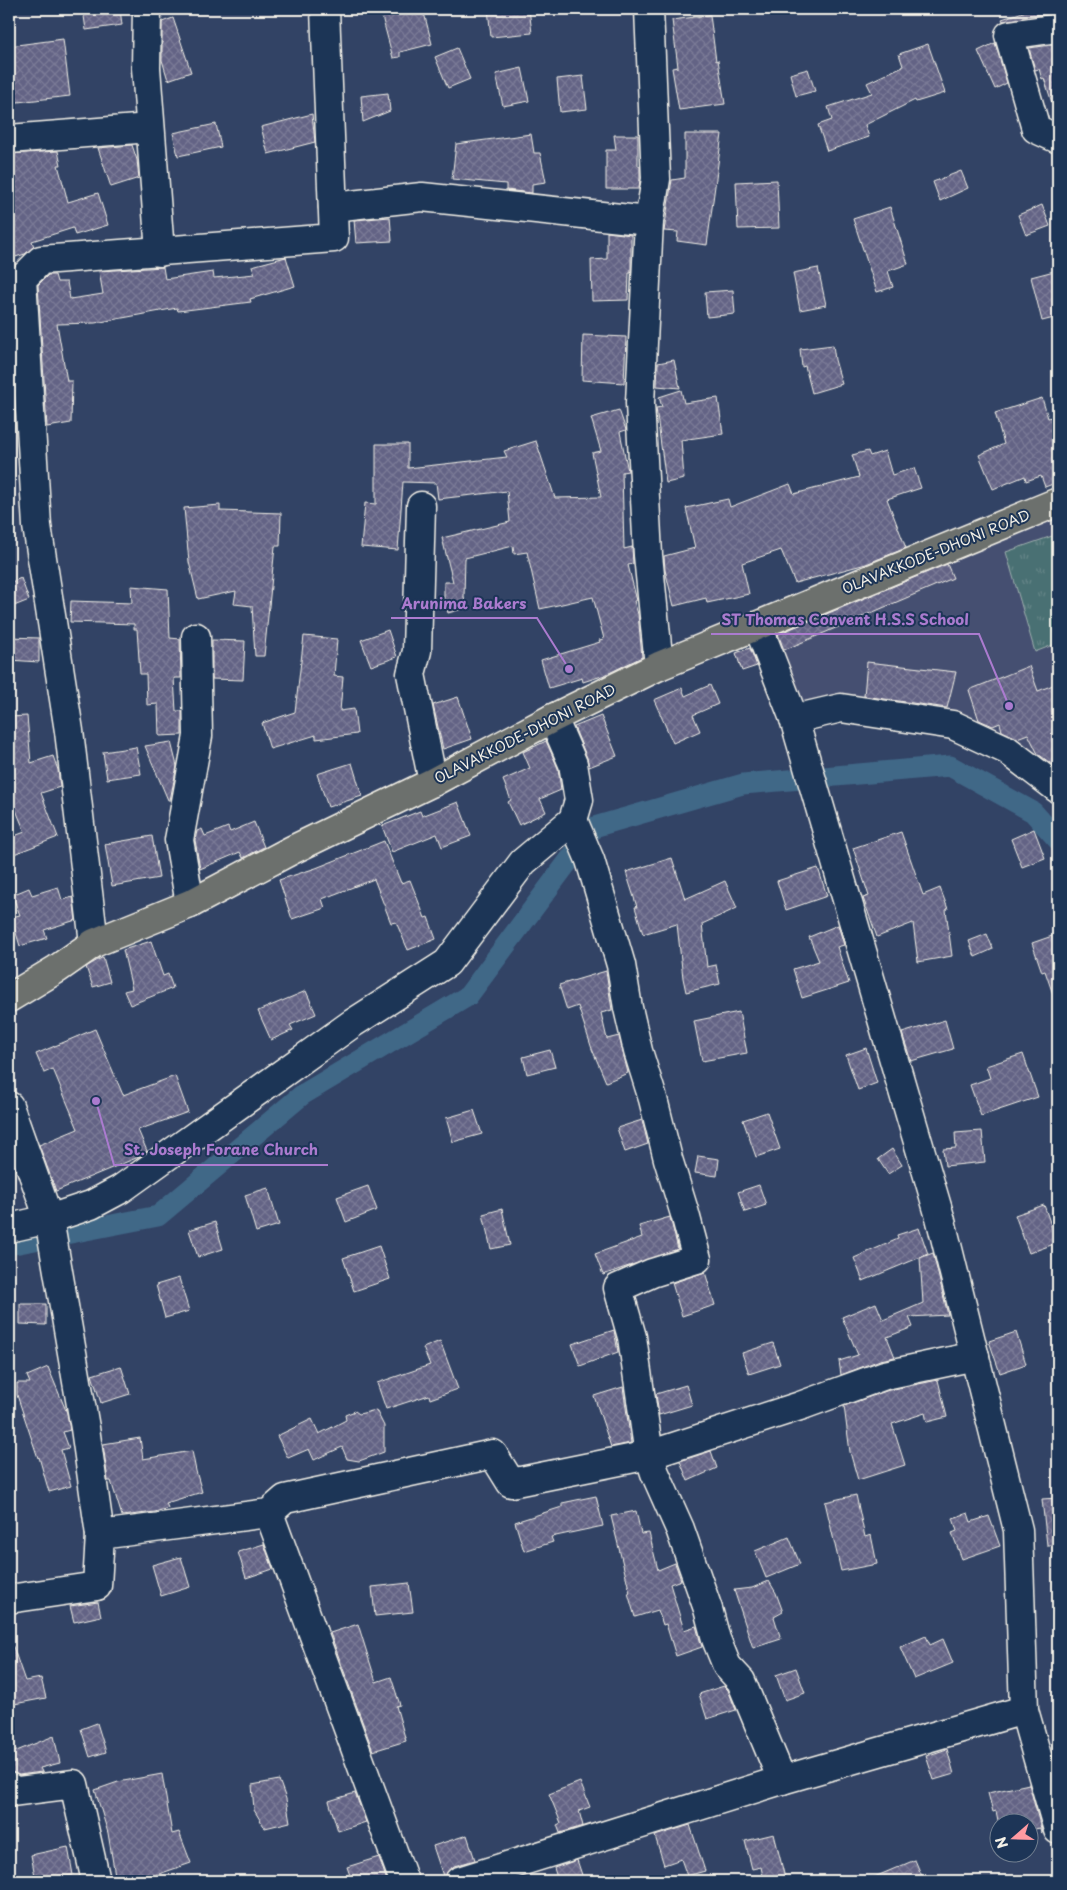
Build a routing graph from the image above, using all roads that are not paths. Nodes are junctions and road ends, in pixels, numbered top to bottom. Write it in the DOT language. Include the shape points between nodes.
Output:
graph roads {
  1 [pos="147,9"];
  2 [pos="325,9"];
  3 [pos="649,9"];
  4 [pos="1058,28"];
  5 [pos="150,128"];
  6 [pos="9,139"];
  7 [pos="1058,139"];
  8 [pos="333,207"];
  9 [pos="649,221"];
  10 [pos="160,252"];
  11 [pos="17,319"];
  12 [pos="1058,502"];
  13 [pos="421,506"];
  14 [pos="758,626"];
  15 [pos="196,637"];
  16 [pos="659,666"];
  17 [pos="553,718"];
  18 [pos="794,719"];
  19 [pos="433,782"];
  20 [pos="1058,789"];
  21 [pos="573,820"];
  22 [pos="190,904"];
  23 [pos="94,943"];
  24 [pos="9,998"];
  25 [pos="9,1106"];
  26 [pos="49,1220"];
  27 [pos="9,1228"];
  28 [pos="975,1356"];
  29 [pos="649,1455"];
  30 [pos="269,1513"];
  31 [pos="100,1535"];
  32 [pos="9,1599"];
  33 [pos="1024,1710"];
  34 [pos="782,1780"];
  35 [pos="9,1790"];
  36 [pos="1058,1830"];
  37 [pos="96,1881"];
  38 [pos="404,1881"];
  39 [pos="459,1881"];
  1 -- 5 [label="street"];
  2 -- 8 [label="street"];
  3 -- 9 [label="street" via="656,180"];
  4 -- 7 [label="street" via="1009,35 1036,129"];
  5 -- 6 [label="street"];
  5 -- 10 [label="street"];
  8 -- 9 [label="street" via="422,197"];
  8 -- 10 [label="street" via="334,238"];
  9 -- 16 [label="street" via="640,403 648,555"];
  10 -- 11 [label="street" via="41,260 22,279"];
  11 -- 23 [label="street" via="37,526 69,732"];
  12 -- 14 [label="main road, OLAVAKKODE-DHONI ROAD"];
  13 -- 19 [label="street" via="416,650 412,674"];
  14 -- 16 [label="main road, OLAVAKKODE-DHONI ROAD"];
  14 -- 18 [label="street"];
  15 -- 22 [label="street" via="198,736 179,840"];
  16 -- 17 [label="main road, OLAVAKKODE-DHONI ROAD"];
  17 -- 19 [label="main road, OLAVAKKODE-DHONI ROAD"];
  17 -- 21 [label="street" via="573,764 579,800"];
  18 -- 20 [label="street" via="841,708 952,725 1007,750"];
  18 -- 28 [label="street" via="940,1217"];
  19 -- 22 [label="main road, OLAVAKKODE-DHONI ROAD"];
  21 -- 26 [label="street" via="523,862 447,963 353,1023 121,1189 91,1205"];
  21 -- 29 [label="street" via="590,860 621,965 638,1051 696,1259 618,1288 632,1337"];
  22 -- 23 [label="main road, OLAVAKKODE-DHONI ROAD"];
  23 -- 24 [label="main road, OLAVAKKODE-DHONI ROAD"];
  25 -- 26 [label="street"];
  26 -- 27 [label="street"];
  26 -- 31 [label="street"];
  28 -- 29 [label="street" via="885,1375"];
  28 -- 33 [label="street" via="1018,1530"];
  29 -- 30 [label="street" via="511,1483 493,1454 286,1499"];
  29 -- 34 [label="street" via="680,1529 727,1666 741,1681"];
  30 -- 31 [label="street"];
  30 -- 38 [label="street"];
  31 -- 32 [label="street" via="98,1586"];
  33 -- 34 [label="street"];
  33 -- 36 [label="street"];
  34 -- 39 [label="street"];
  35 -- 37 [label="street" via="74,1784"];
}
